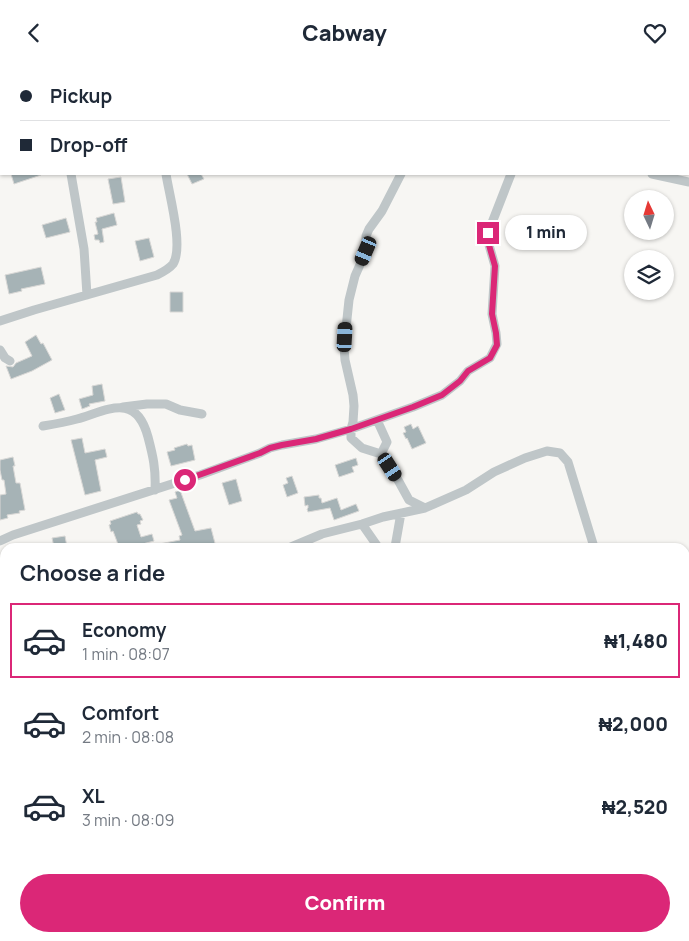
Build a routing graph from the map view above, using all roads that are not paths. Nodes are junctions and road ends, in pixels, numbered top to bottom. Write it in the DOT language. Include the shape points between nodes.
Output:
graph roads {
  1 [pos="71,175"];
  2 [pos="166,175"];
  3 [pos="400,175"];
  4 [pos="511,175"];
  5 [pos="657,175"];
  6 [pos="689,182"];
  7 [pos="87,295"];
  8 [pos="0,321"];
  9 [pos="0,350"];
  10 [pos="10,361"];
  11 [pos="120,407"];
  12 [pos="202,414"];
  13 [pos="377,419"];
  14 [pos="43,426"];
  15 [pos="351,429"];
  16 [pos="382,454"];
  17 [pos="155,490"];
  18 [pos="425,508"];
  19 [pos="401,513"];
  20 [pos="362,524"];
  21 [pos="0,541"];
  22 [pos="301,543"];
  23 [pos="375,543"];
  24 [pos="396,543"];
  25 [pos="593,543"];
  1 -- 7 [label="street" via="84,249"];
  2 -- 7 [label="street" via="178,246 173,264 157,275"];
  3 -- 15 [label="street" via="366,236 366,251 349,300 344,347 353,401"];
  4 -- 13 [label="street" via="488,233 495,266 492,314 497,345 490,358 468,371 442,395"];
  5 -- 6 [label="street"];
  7 -- 8 [label="street"];
  9 -- 10 [label="street"];
  11 -- 12 [label="street" via="166,404"];
  11 -- 14 [label="street"];
  11 -- 17 [label="street" via="141,419 146,430 155,464"];
  13 -- 15 [label="street"];
  13 -- 16 [label="street" via="387,442"];
  15 -- 16 [label="street" via="351,438 362,448"];
  15 -- 17 [label="street" via="270,448"];
  16 -- 18 [label="street" via="409,500"];
  17 -- 21 [label="street"];
  18 -- 19 [label="street"];
  18 -- 25 [label="street" via="466,491 494,472 525,458 547,451 560,453 568,462"];
  19 -- 20 [label="street"];
  19 -- 24 [label="street"];
  20 -- 22 [label="street"];
  20 -- 23 [label="street"];
}
